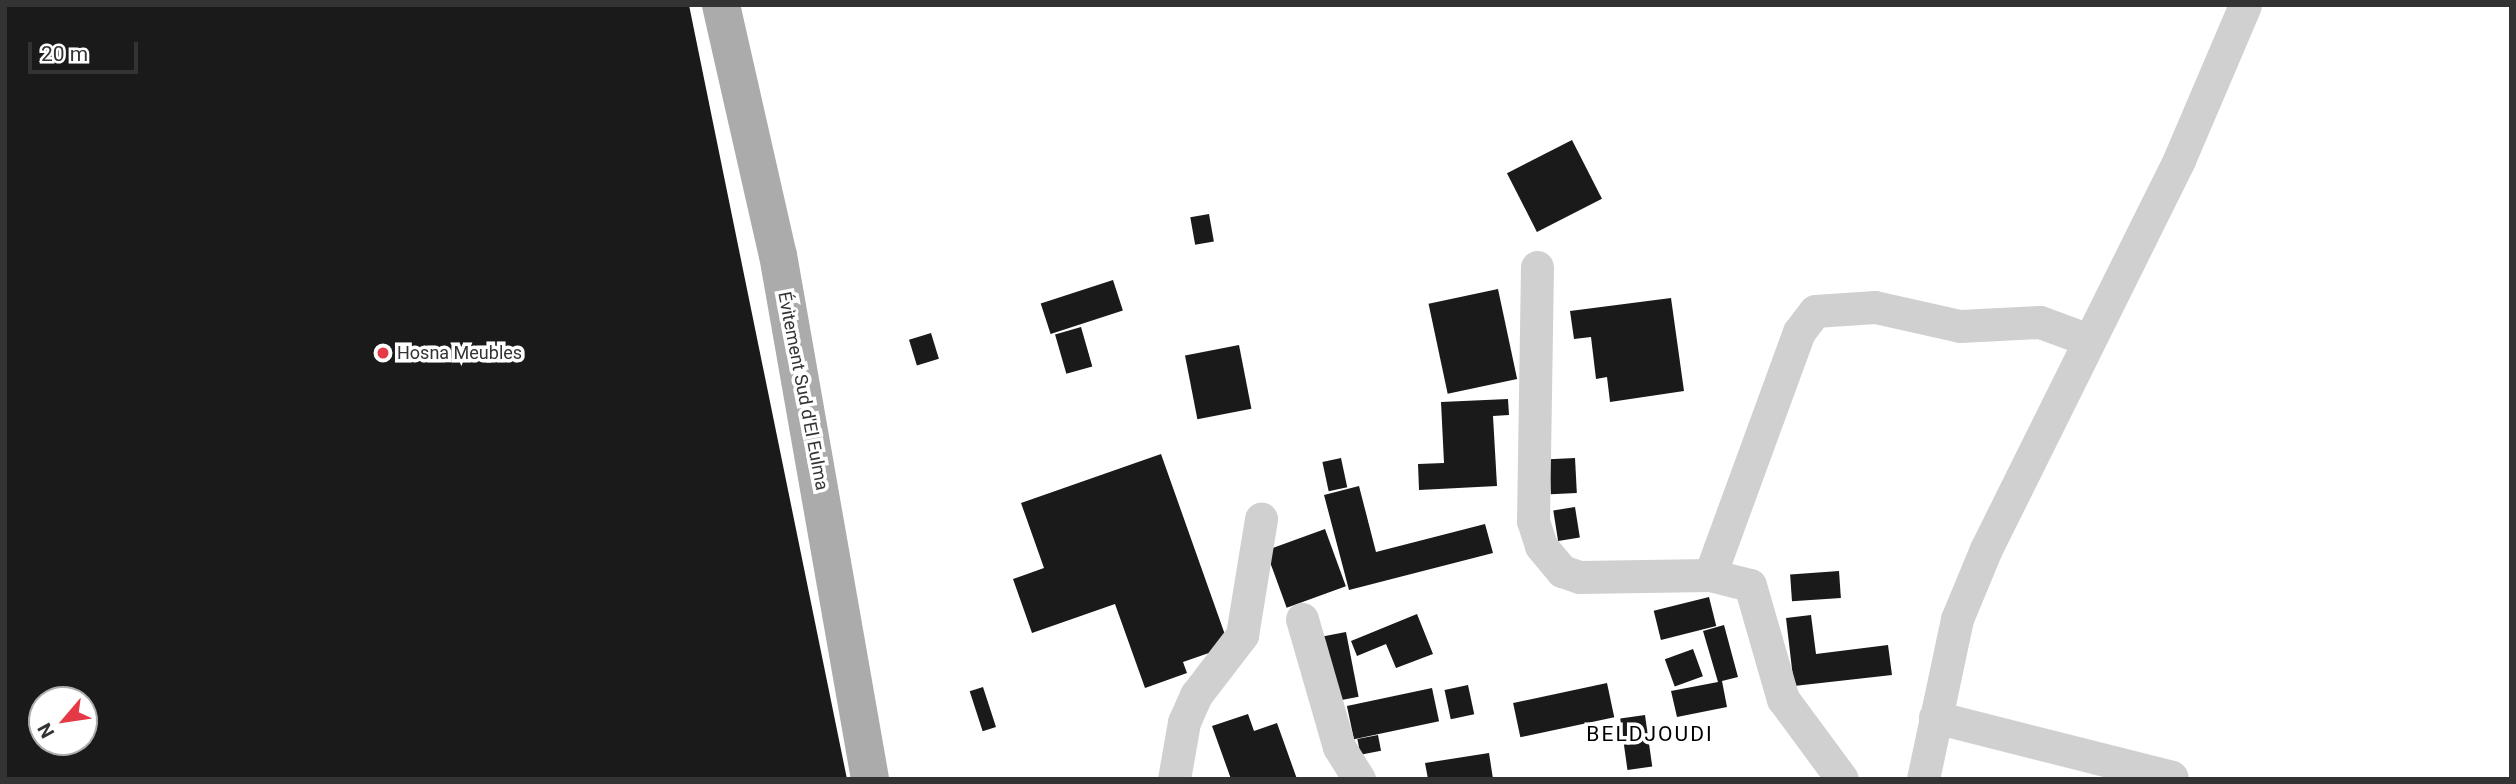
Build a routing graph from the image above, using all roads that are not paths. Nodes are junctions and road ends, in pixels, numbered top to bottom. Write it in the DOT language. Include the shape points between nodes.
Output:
graph roads {
  1 [pos="722,5"];
  2 [pos="2245,5"];
  3 [pos="1537,267"];
  4 [pos="2089,340"];
  5 [pos="1261,519"];
  6 [pos="1710,575"];
  7 [pos="1302,619"];
  8 [pos="1935,717"];
  9 [pos="2172,777"];
  10 [pos="870,779"];
  11 [pos="1174,779"];
  12 [pos="1359,779"];
  13 [pos="1842,779"];
  14 [pos="1923,779"];
  1 -- 10 [label="main road, Évitement Sud d'El Eulma" via="785,296"];
  2 -- 4 [label="street" via="2179,160"];
  3 -- 6 [label="street" via="1533,521 1541,546 1562,571 1579,577"];
  4 -- 6 [label="street" via="2040,322 1961,326 1875,307 1815,311 1803,321"];
  4 -- 8 [label="street" via="1972,584"];
  5 -- 11 [label="street" via="1242,635 1196,695 1184,722"];
  6 -- 13 [label="street" via="1750,585 1783,699"];
  7 -- 12 [label="street" via="1339,747"];
  8 -- 9 [label="street"];
  8 -- 14 [label="street"];
}
